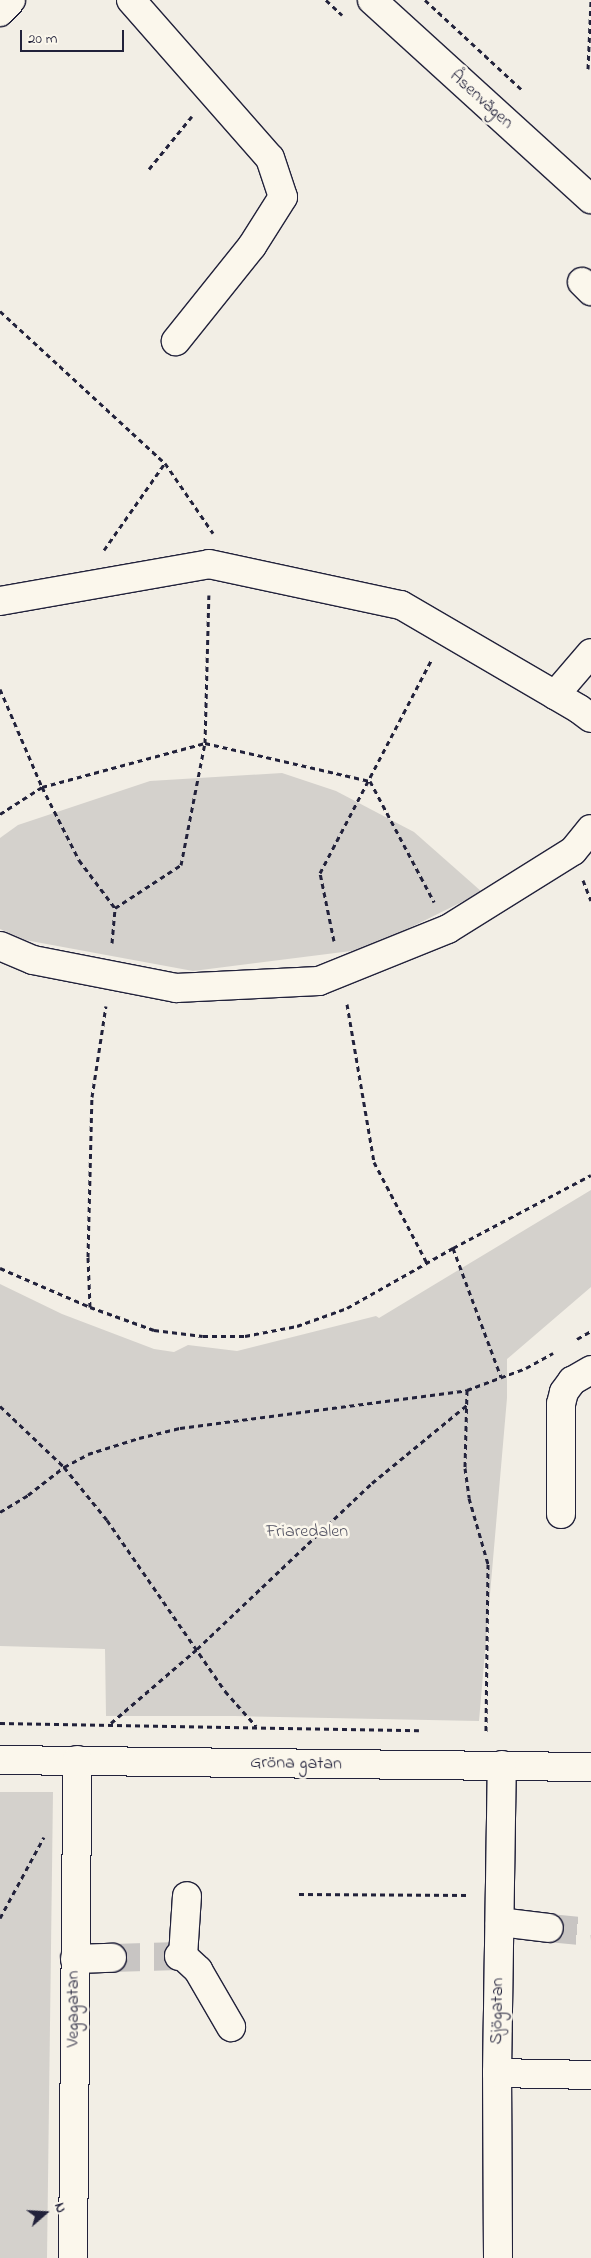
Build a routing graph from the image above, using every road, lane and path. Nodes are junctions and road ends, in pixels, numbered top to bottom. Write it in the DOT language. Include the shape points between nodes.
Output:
graph roads {
  1 [pos="11,0"];
  2 [pos="130,0"];
  3 [pos="372,0"];
  4 [pos="425,0"];
  5 [pos="591,0"];
  6 [pos="0,12"];
  7 [pos="588,69"];
  8 [pos="213,91"];
  9 [pos="526,94"];
  10 [pos="148,170"];
  11 [pos="591,199"];
  12 [pos="0,311"];
  13 [pos="176,340"];
  14 [pos="165,463"];
  15 [pos="219,566"];
  16 [pos="95,583"];
  17 [pos="0,601"];
  18 [pos="591,652"];
  19 [pos="0,689"];
  20 [pos="555,695"];
  21 [pos="591,718"];
  22 [pos="205,743"];
  23 [pos="42,787"];
  24 [pos="0,814"];
  25 [pos="591,829"];
  26 [pos="115,908"];
  27 [pos="448,930"];
  28 [pos="0,946"];
  29 [pos="110,976"];
  30 [pos="591,1175"];
  31 [pos="453,1248"];
  32 [pos="0,1268"];
  33 [pos="90,1307"];
  34 [pos="591,1331"];
  35 [pos="575,1340"];
  36 [pos="559,1350"];
  37 [pos="591,1370"];
  38 [pos="501,1377"];
  39 [pos="467,1390"];
  40 [pos="0,1406"];
  41 [pos="467,1406"];
  42 [pos="64,1467"];
  43 [pos="0,1512"];
  44 [pos="561,1514"];
  45 [pos="197,1649"];
  46 [pos="0,1723"];
  47 [pos="110,1724"];
  48 [pos="0,1760"];
  49 [pos="77,1760"];
  50 [pos="502,1765"];
  51 [pos="591,1767"];
  52 [pos="45,1834"];
  53 [pos="300,1894"];
  54 [pos="187,1896"];
  55 [pos="500,1909"];
  56 [pos="0,1918"];
  57 [pos="549,1928"];
  58 [pos="112,1958"];
  59 [pos="75,1959"];
  60 [pos="231,2027"];
  61 [pos="497,2073"];
  62 [pos="591,2075"];
  63 [pos="73,2258"];
  64 [pos="498,2258"];
  1 -- 6 [label="street"];
  2 -- 8 [label="street"];
  3 -- 11 [label="street, Åsenvägen"];
  4 -- 9 [label="path"];
  5 -- 7 [label="path"];
  8 -- 10 [label="path"];
  8 -- 13 [label="street" via="270,158 283,197 252,246"];
  12 -- 14 [label="path"];
  14 -- 15 [label="path" via="213,532 223,552"];
  14 -- 16 [label="path" via="96,563"];
  15 -- 16 [label="street"];
  15 -- 20 [label="street" via="401,605"];
  15 -- 22 [label="path"];
  16 -- 17 [label="street"];
  18 -- 20 [label="street"];
  19 -- 23 [label="path"];
  20 -- 21 [label="street"];
  22 -- 23 [label="path"];
  22 -- 26 [label="path" via="181,865"];
  22 -- 27 [label="path" via="370,781"];
  23 -- 24 [label="path"];
  23 -- 26 [label="path" via="79,860"];
  25 -- 27 [label="street" via="573,851"];
  26 -- 29 [label="path"];
  27 -- 29 [label="street" via="319,981 176,988"];
  28 -- 29 [label="street" via="33,960"];
  29 -- 33 [label="path" via="92,1097"];
  30 -- 31 [label="path"];
  31 -- 33 [label="path" via="347,1308 297,1326 245,1336 204,1336 154,1330"];
  31 -- 38 [label="path"];
  32 -- 33 [label="path"];
  34 -- 35 [label="path"];
  36 -- 38 [label="path"];
  37 -- 44 [label="street" via="572,1381 561,1404"];
  38 -- 39 [label="path"];
  39 -- 41 [label="path"];
  39 -- 42 [label="path" via="180,1428 88,1454"];
  40 -- 42 [label="path"];
  41 -- 45 [label="path" via="372,1484"];
  41 -- 50 [label="path" via="465,1468 469,1498 488,1564 485,1732"];
  42 -- 43 [label="path"];
  42 -- 45 [label="path" via="107,1520"];
  45 -- 47 [label="path"];
  45 -- 47 [label="path" via="225,1691 256,1727"];
  46 -- 47 [label="path"];
  48 -- 49 [label="street, Gröna gatan"];
  49 -- 50 [label="street, Gröna gatan"];
  49 -- 59 [label="street, Vegagatan"];
  50 -- 51 [label="street, Gröna gatan"];
  50 -- 55 [label="street, Sjögatan"];
  52 -- 56 [label="path"];
  53 -- 55 [label="path"];
  54 -- 60 [label="street" via="181,1956 198,1970"];
  55 -- 57 [label="street"];
  55 -- 61 [label="street, Sjögatan"];
  58 -- 59 [label="street"];
  59 -- 63 [label="street, Vegagatan"];
  61 -- 62 [label="street"];
  61 -- 64 [label="street, Sjögatan"];
}
